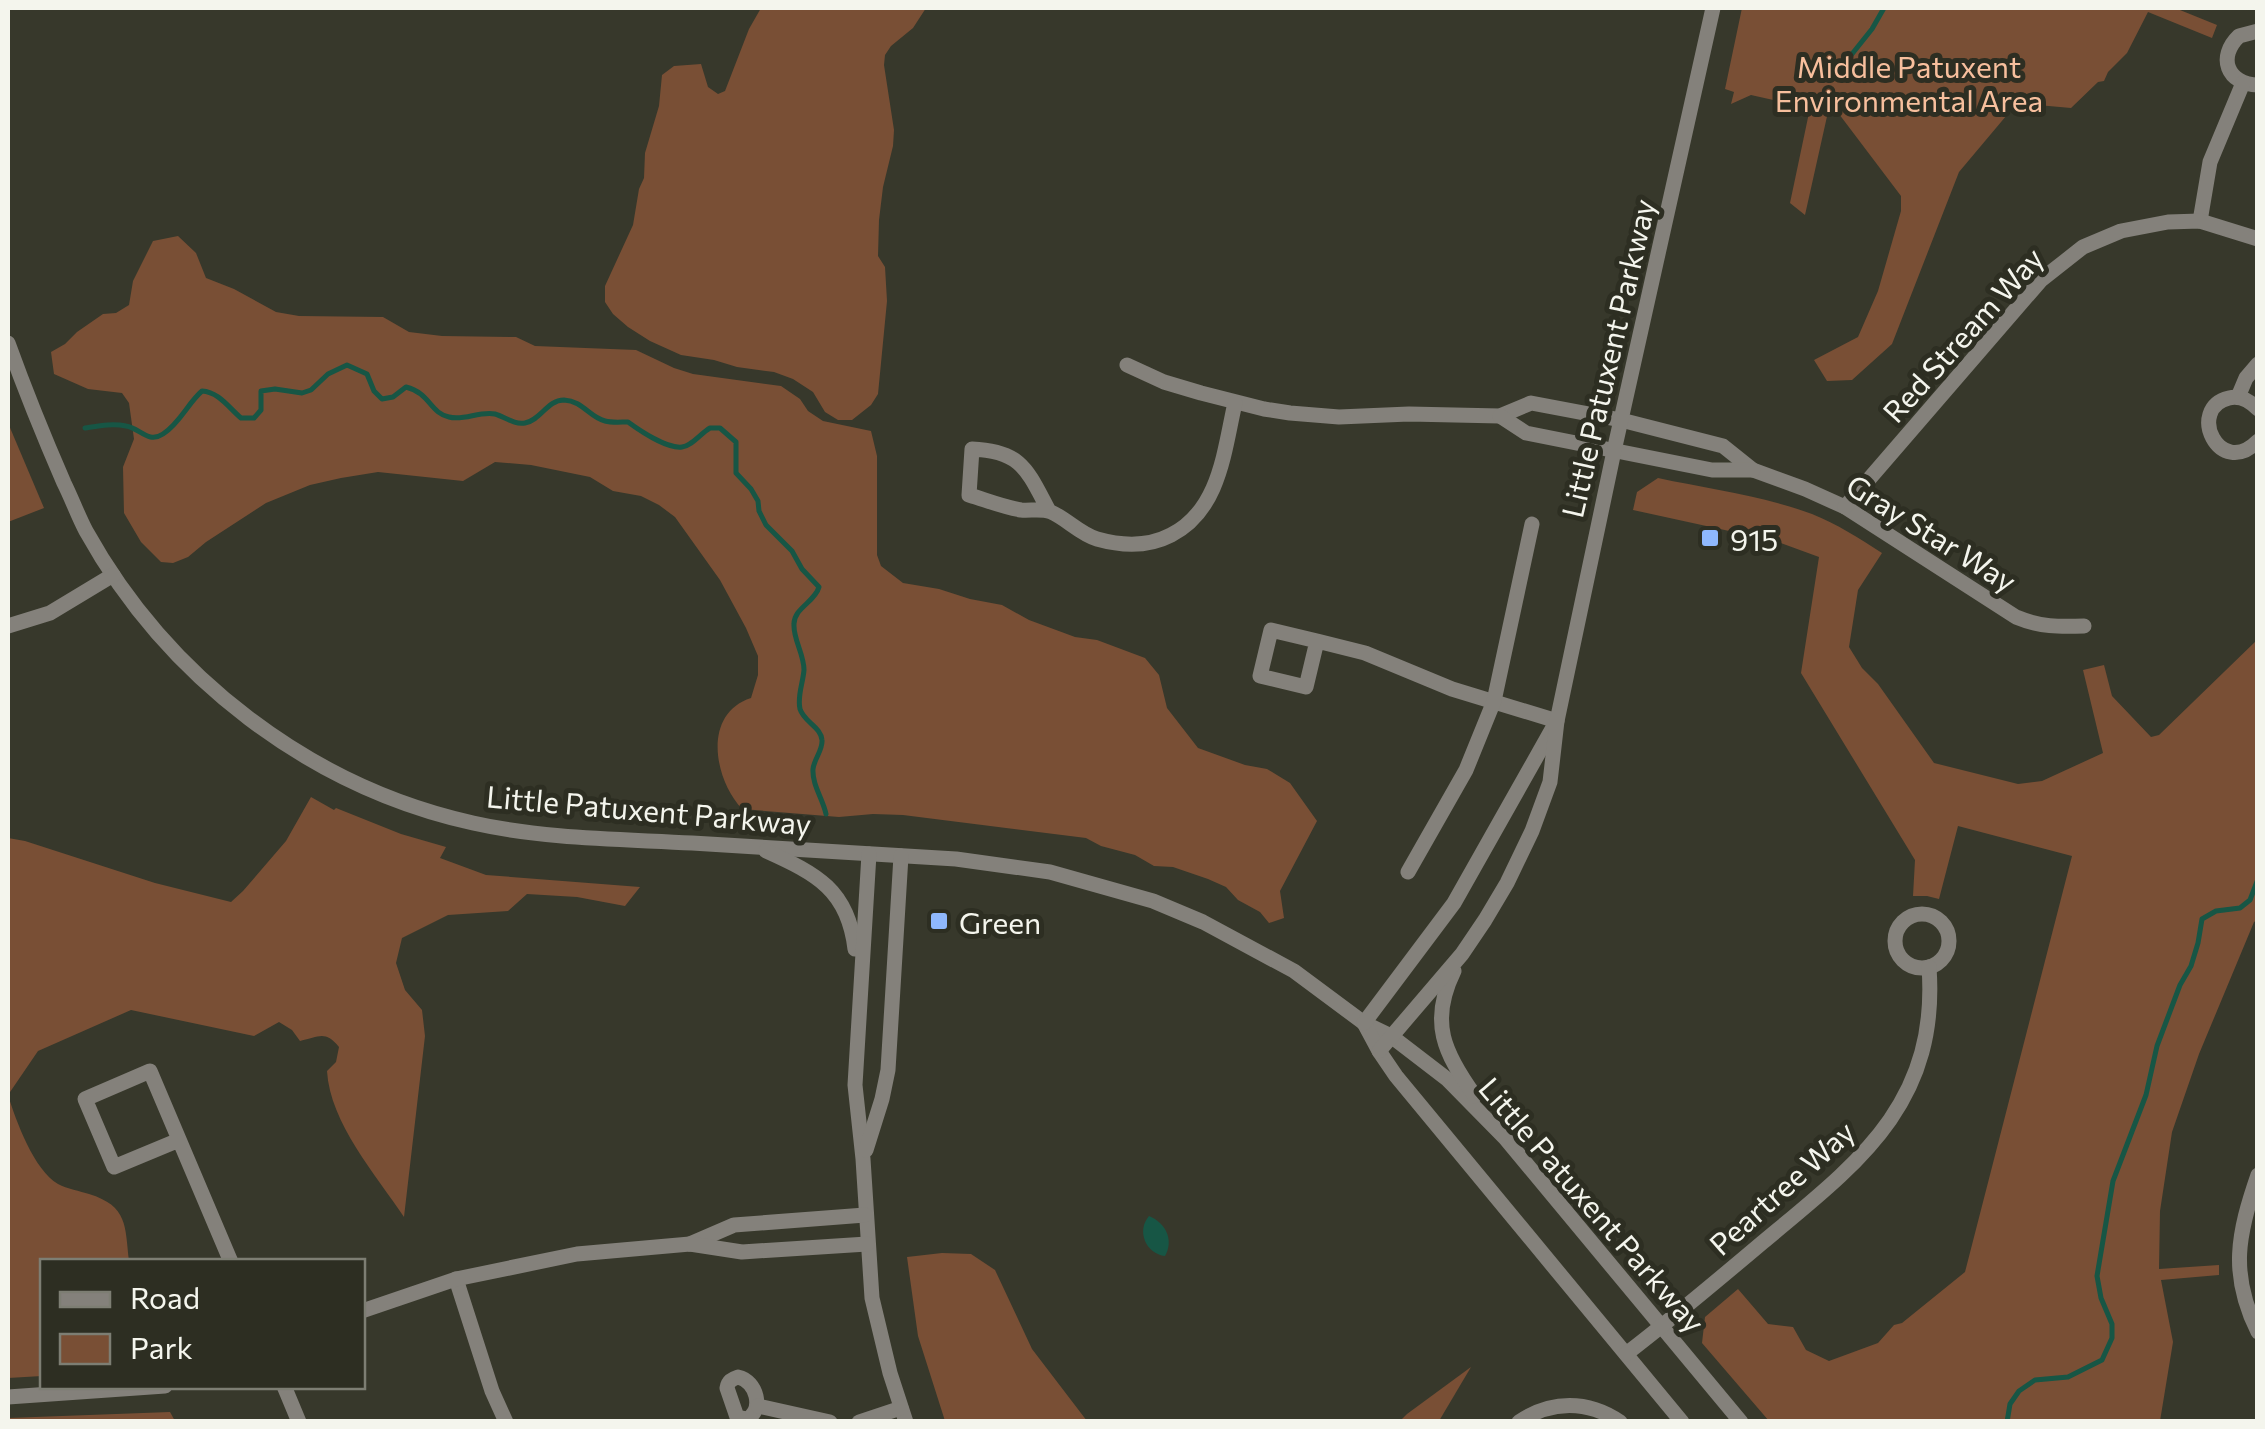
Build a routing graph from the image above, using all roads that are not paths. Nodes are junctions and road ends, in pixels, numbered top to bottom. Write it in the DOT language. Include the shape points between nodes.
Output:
graph roads {
  1 [pos="1713,8"];
  2 [pos="2258,31"];
  3 [pos="2250,84"];
  4 [pos="2200,221"];
  5 [pos="2258,239"];
  6 [pos="8,343"];
  7 [pos="1127,364"];
  8 [pos="2258,364"];
  9 [pos="2238,397"];
  10 [pos="1236,402"];
  11 [pos="2258,409"];
  12 [pos="1500,416"];
  13 [pos="1621,420"];
  14 [pos="2258,440"];
  15 [pos="1614,451"];
  16 [pos="1753,470"];
  17 [pos="1845,508"];
  18 [pos="1049,511"];
  19 [pos="1532,524"];
  20 [pos="113,575"];
  21 [pos="8,626"];
  22 [pos="2084,626"];
  23 [pos="1318,641"];
  24 [pos="1494,701"];
  25 [pos="1557,721"];
  26 [pos="758,848"];
  27 [pos="870,854"];
  28 [pos="901,856"];
  29 [pos="1408,872"];
  30 [pos="1462,954"];
  31 [pos="1929,967"];
  32 [pos="860,989"];
  33 [pos="1364,1023"];
  34 [pos="1390,1036"];
  35 [pos="1378,1052"];
  36 [pos="1506,1138"];
  37 [pos="179,1140"];
  38 [pos="863,1159"];
  39 [pos="2258,1174"];
  40 [pos="865,1216"];
  41 [pos="690,1244"];
  42 [pos="868,1244"];
  43 [pos="230,1259"];
  44 [pos="456,1279"];
  45 [pos="365,1310"];
  46 [pos="1663,1326"];
  47 [pos="2258,1332"];
  48 [pos="1626,1354"];
  49 [pos="122,1389"];
  50 [pos="285,1389"];
  51 [pos="8,1397"];
  52 [pos="758,1406"];
  53 [pos="903,1415"];
  54 [pos="300,1422"];
  55 [pos="506,1422"];
  56 [pos="830,1422"];
  57 [pos="859,1422"];
  58 [pos="1519,1422"];
  59 [pos="1620,1422"];
  60 [pos="1682,1422"];
  61 [pos="1741,1422"];
  1 -- 13 [label="street, Little Patuxent Parkway"];
  2 -- 3 [label="street" via="2238,36 2228,51 2230,70"];
  3 -- 4 [label="street" via="2210,162"];
  4 -- 5 [label="street, Red Stream Way"];
  4 -- 17 [label="street, Red Stream Way" via="2121,231 2060,264"];
  6 -- 20 [label="street, Little Patuxent Parkway" via="77,512"];
  7 -- 10 [label="street"];
  8 -- 9 [label="street"];
  9 -- 11 [label="street"];
  9 -- 14 [label="street" via="2214,407 2212,438 2230,452"];
  10 -- 12 [label="street" via="1312,416"];
  10 -- 18 [label="street" via="1210,496 1186,526 1150,544 1132,545 1094,538"];
  12 -- 13 [label="street, Gray Star Way" via="1531,403"];
  12 -- 15 [label="street, Gray Star Way" via="1526,432"];
  13 -- 15 [label="street, Little Patuxent Parkway"];
  13 -- 16 [label="street, Gray Star Way" via="1722,446"];
  15 -- 16 [label="street, Gray Star Way" via="1712,470"];
  15 -- 25 [label="street, Little Patuxent Parkway"];
  16 -- 17 [label="street, Gray Star Way"];
  17 -- 22 [label="street, Gray Star Way" via="2016,617 2056,628"];
  18 -- 18 [label="street" via="969,495 972,448 1013,457"];
  19 -- 24 [label="street"];
  20 -- 21 [label="street" via="50,613"];
  20 -- 26 [label="street, Little Patuxent Parkway" via="172,651 238,710 307,758 375,792 506,829"];
  23 -- 23 [label="street" via="1306,687 1260,676 1271,630"];
  23 -- 24 [label="street"];
  24 -- 25 [label="street"];
  24 -- 29 [label="street" via="1466,770"];
  25 -- 30 [label="street, Little Patuxent Parkway" via="1550,782 1532,832"];
  25 -- 33 [label="street, Little Patuxent Parkway" via="1454,903"];
  26 -- 27 [label="street, Little Patuxent Parkway"];
  26 -- 32 [label="street" via="806,869 834,892 852,928"];
  27 -- 28 [label="street, Little Patuxent Parkway"];
  27 -- 32 [label="street"];
  28 -- 33 [label="street, Little Patuxent Parkway" via="1002,864 1154,901 1294,971"];
  28 -- 38 [label="street" via="888,1070"];
  30 -- 34 [label="street, Little Patuxent Parkway"];
  30 -- 36 [label="street" via="1444,990 1442,1037 1456,1069"];
  31 -- 46 [label="street, Peartree Way" via="1931,996 1917,1070 1886,1128 1844,1174"];
  32 -- 38 [label="street" via="855,1085"];
  33 -- 34 [label="street, Little Patuxent Parkway"];
  33 -- 35 [label="street, Little Patuxent Parkway"];
  34 -- 35 [label="street, Little Patuxent Parkway"];
  34 -- 36 [label="street, Little Patuxent Parkway" via="1447,1079"];
  35 -- 48 [label="street, Little Patuxent Parkway"];
  36 -- 46 [label="street, Little Patuxent Parkway"];
  37 -- 37 [label="street" via="114,1167 85,1099 150,1071"];
  37 -- 43 [label="street"];
  38 -- 40 [label="street"];
  39 -- 47 [label="street" via="2238,1260"];
  40 -- 41 [label="street" via="734,1225"];
  40 -- 42 [label="street"];
  41 -- 42 [label="street" via="742,1252"];
  41 -- 44 [label="street" via="578,1254"];
  42 -- 53 [label="street" via="872,1298"];
  44 -- 45 [label="street"];
  44 -- 55 [label="street"];
  46 -- 48 [label="street, Peartree Way"];
  46 -- 61 [label="street, Little Patuxent Parkway"];
  48 -- 60 [label="street, Little Patuxent Parkway"];
  49 -- 51 [label="street"];
  50 -- 54 [label="street"];
  52 -- 56 [label="street"];
  53 -- 57 [label="street"];
  58 -- 59 [label="street" via="1564,1404 1584,1405"];
}
